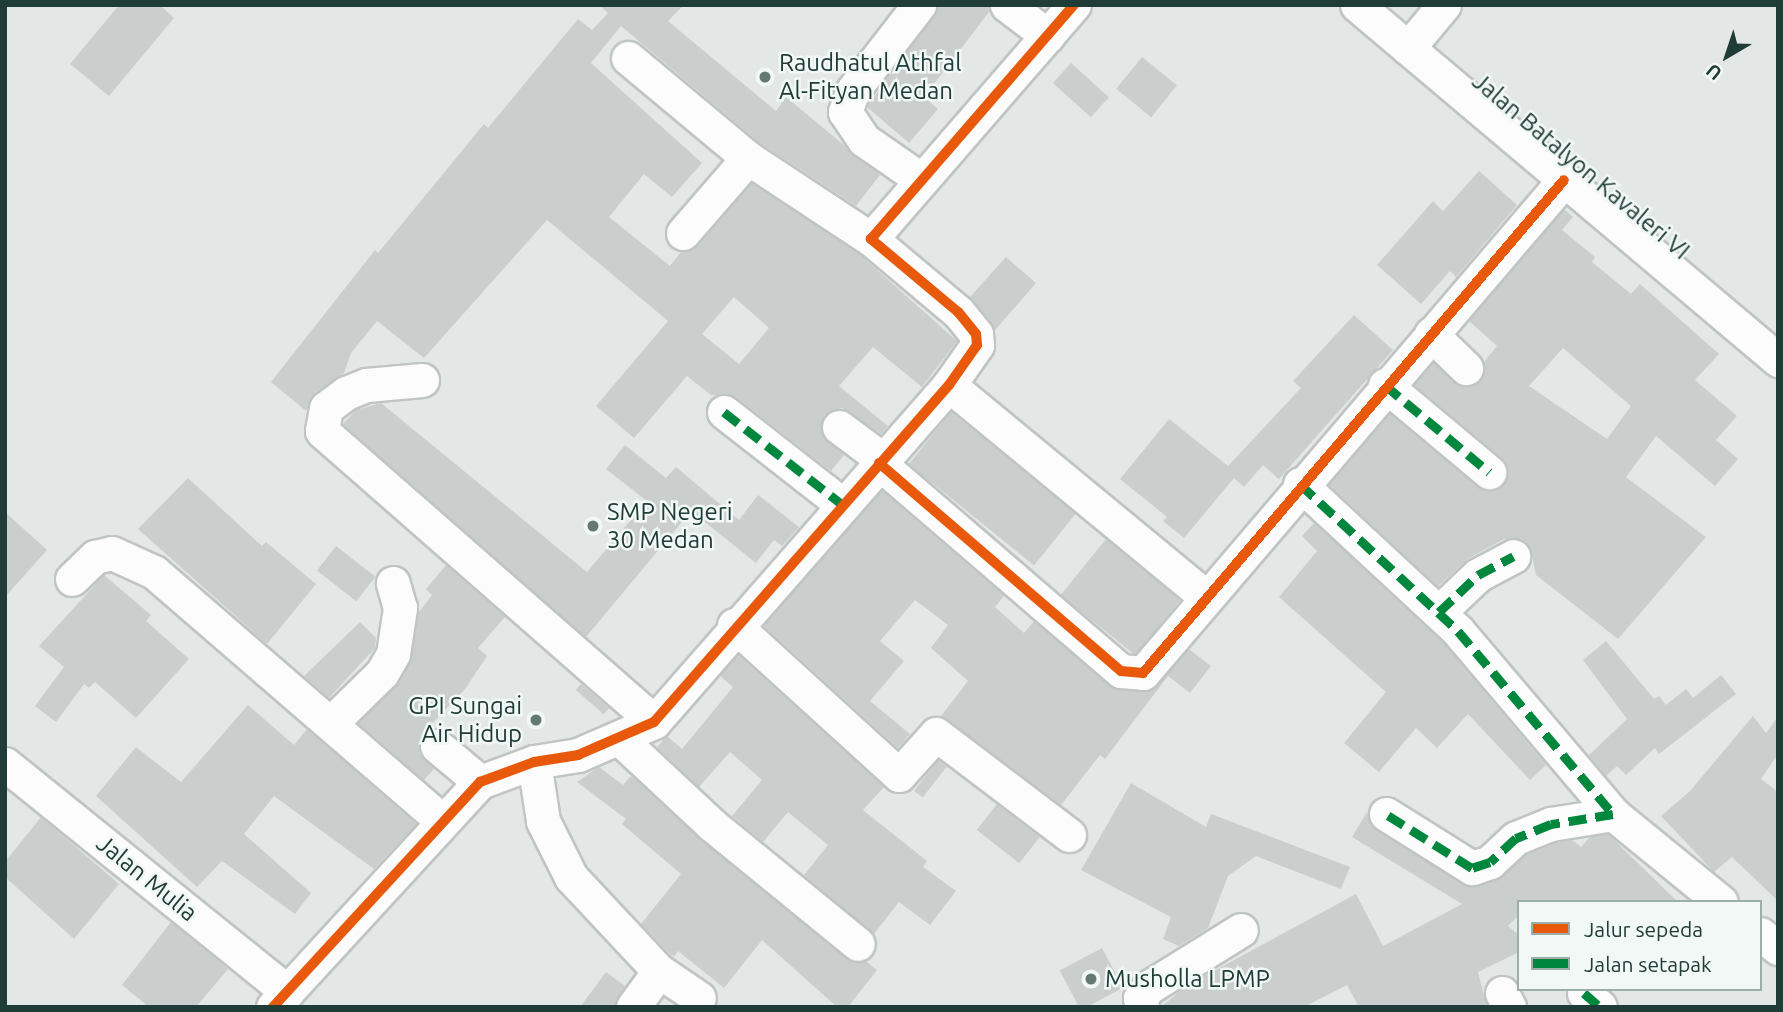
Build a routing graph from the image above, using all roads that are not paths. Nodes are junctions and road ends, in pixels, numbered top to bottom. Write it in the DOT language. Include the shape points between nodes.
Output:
graph roads {
  1 [pos="919,5"];
  2 [pos="1074,5"];
  3 [pos="1357,5"];
  4 [pos="1444,5"];
  5 [pos="1010,6"];
  6 [pos="1048,36"];
  7 [pos="1408,48"];
  8 [pos="628,58"];
  9 [pos="748,158"];
  10 [pos="919,178"];
  11 [pos="1564,180"];
  12 [pos="683,233"];
  13 [pos="871,239"];
  14 [pos="1431,334"];
  15 [pos="1778,359"];
  16 [pos="1466,368"];
  17 [pos="422,380"];
  18 [pos="949,385"];
  19 [pos="1385,385"];
  20 [pos="724,412"];
  21 [pos="839,427"];
  22 [pos="881,461"];
  23 [pos="1489,472"];
  24 [pos="1300,484"];
  25 [pos="843,505"];
  26 [pos="1513,556"];
  27 [pos="72,579"];
  28 [pos="393,583"];
  29 [pos="1204,595"];
  30 [pos="1439,612"];
  31 [pos="734,625"];
  32 [pos="332,722"];
  33 [pos="654,722"];
  34 [pos="621,740"];
  35 [pos="437,746"];
  36 [pos="534,762"];
  37 [pos="5,764"];
  38 [pos="480,782"];
  39 [pos="1386,814"];
  40 [pos="1613,814"];
  41 [pos="441,820"];
  42 [pos="1069,835"];
  43 [pos="1719,900"];
  44 [pos="1241,930"];
  45 [pos="1762,936"];
  46 [pos="858,944"];
  47 [pos="1778,948"];
  48 [pos="659,971"];
  49 [pos="699,998"];
  50 [pos="281,999"];
  51 [pos="633,1007"];
  52 [pos="1142,1007"];
  1 -- 10 [label="street" via="853,90 845,111 864,140"];
  2 -- 6 [label="street"];
  3 -- 7 [label="street, Jalan Batalyon Kavaleri VI"];
  4 -- 7 [label="street"];
  5 -- 6 [label="street"];
  6 -- 10 [label="street"];
  7 -- 11 [label="street, Jalan Batalyon Kavaleri VI"];
  8 -- 9 [label="street"];
  9 -- 12 [label="street"];
  9 -- 13 [label="street"];
  10 -- 13 [label="street"];
  11 -- 14 [label="street"];
  11 -- 15 [label="street, Jalan Batalyon Kavaleri VI"];
  13 -- 18 [label="street" via="958,312 975,334 977,345"];
  14 -- 16 [label="street"];
  14 -- 19 [label="street"];
  17 -- 33 [label="street" via="366,385 346,393 326,408 322,431"];
  18 -- 22 [label="street"];
  18 -- 29 [label="street"];
  19 -- 23 [label="street"];
  19 -- 24 [label="street"];
  20 -- 25 [label="street"];
  21 -- 22 [label="street"];
  22 -- 25 [label="street"];
  22 -- 29 [label="street" via="1133,676 1152,665"];
  24 -- 29 [label="street"];
  24 -- 30 [label="street"];
  25 -- 31 [label="street"];
  26 -- 30 [label="street" via="1478,575"];
  27 -- 32 [label="street" via="95,557 126,556 154,572"];
  28 -- 32 [label="street" via="400,608 393,654 382,673"];
  30 -- 40 [label="street"];
  31 -- 33 [label="street"];
  31 -- 42 [label="street" via="899,775 936,734"];
  32 -- 41 [label="street"];
  33 -- 34 [label="street"];
  34 -- 36 [label="street"];
  34 -- 46 [label="street" via="712,825"];
  35 -- 38 [label="street"];
  36 -- 38 [label="street"];
  36 -- 48 [label="street" via="543,821 571,877"];
  37 -- 50 [label="street, Jalan Mulia"];
  38 -- 41 [label="street"];
  39 -- 40 [label="street" via="1472,867 1490,862 1516,838 1550,824"];
  40 -- 43 [label="street"];
  41 -- 50 [label="street"];
  44 -- 52 [label="street" via="1149,987 1140,998"];
  45 -- 47 [label="street"];
  48 -- 49 [label="street"];
  48 -- 51 [label="street"];
}
